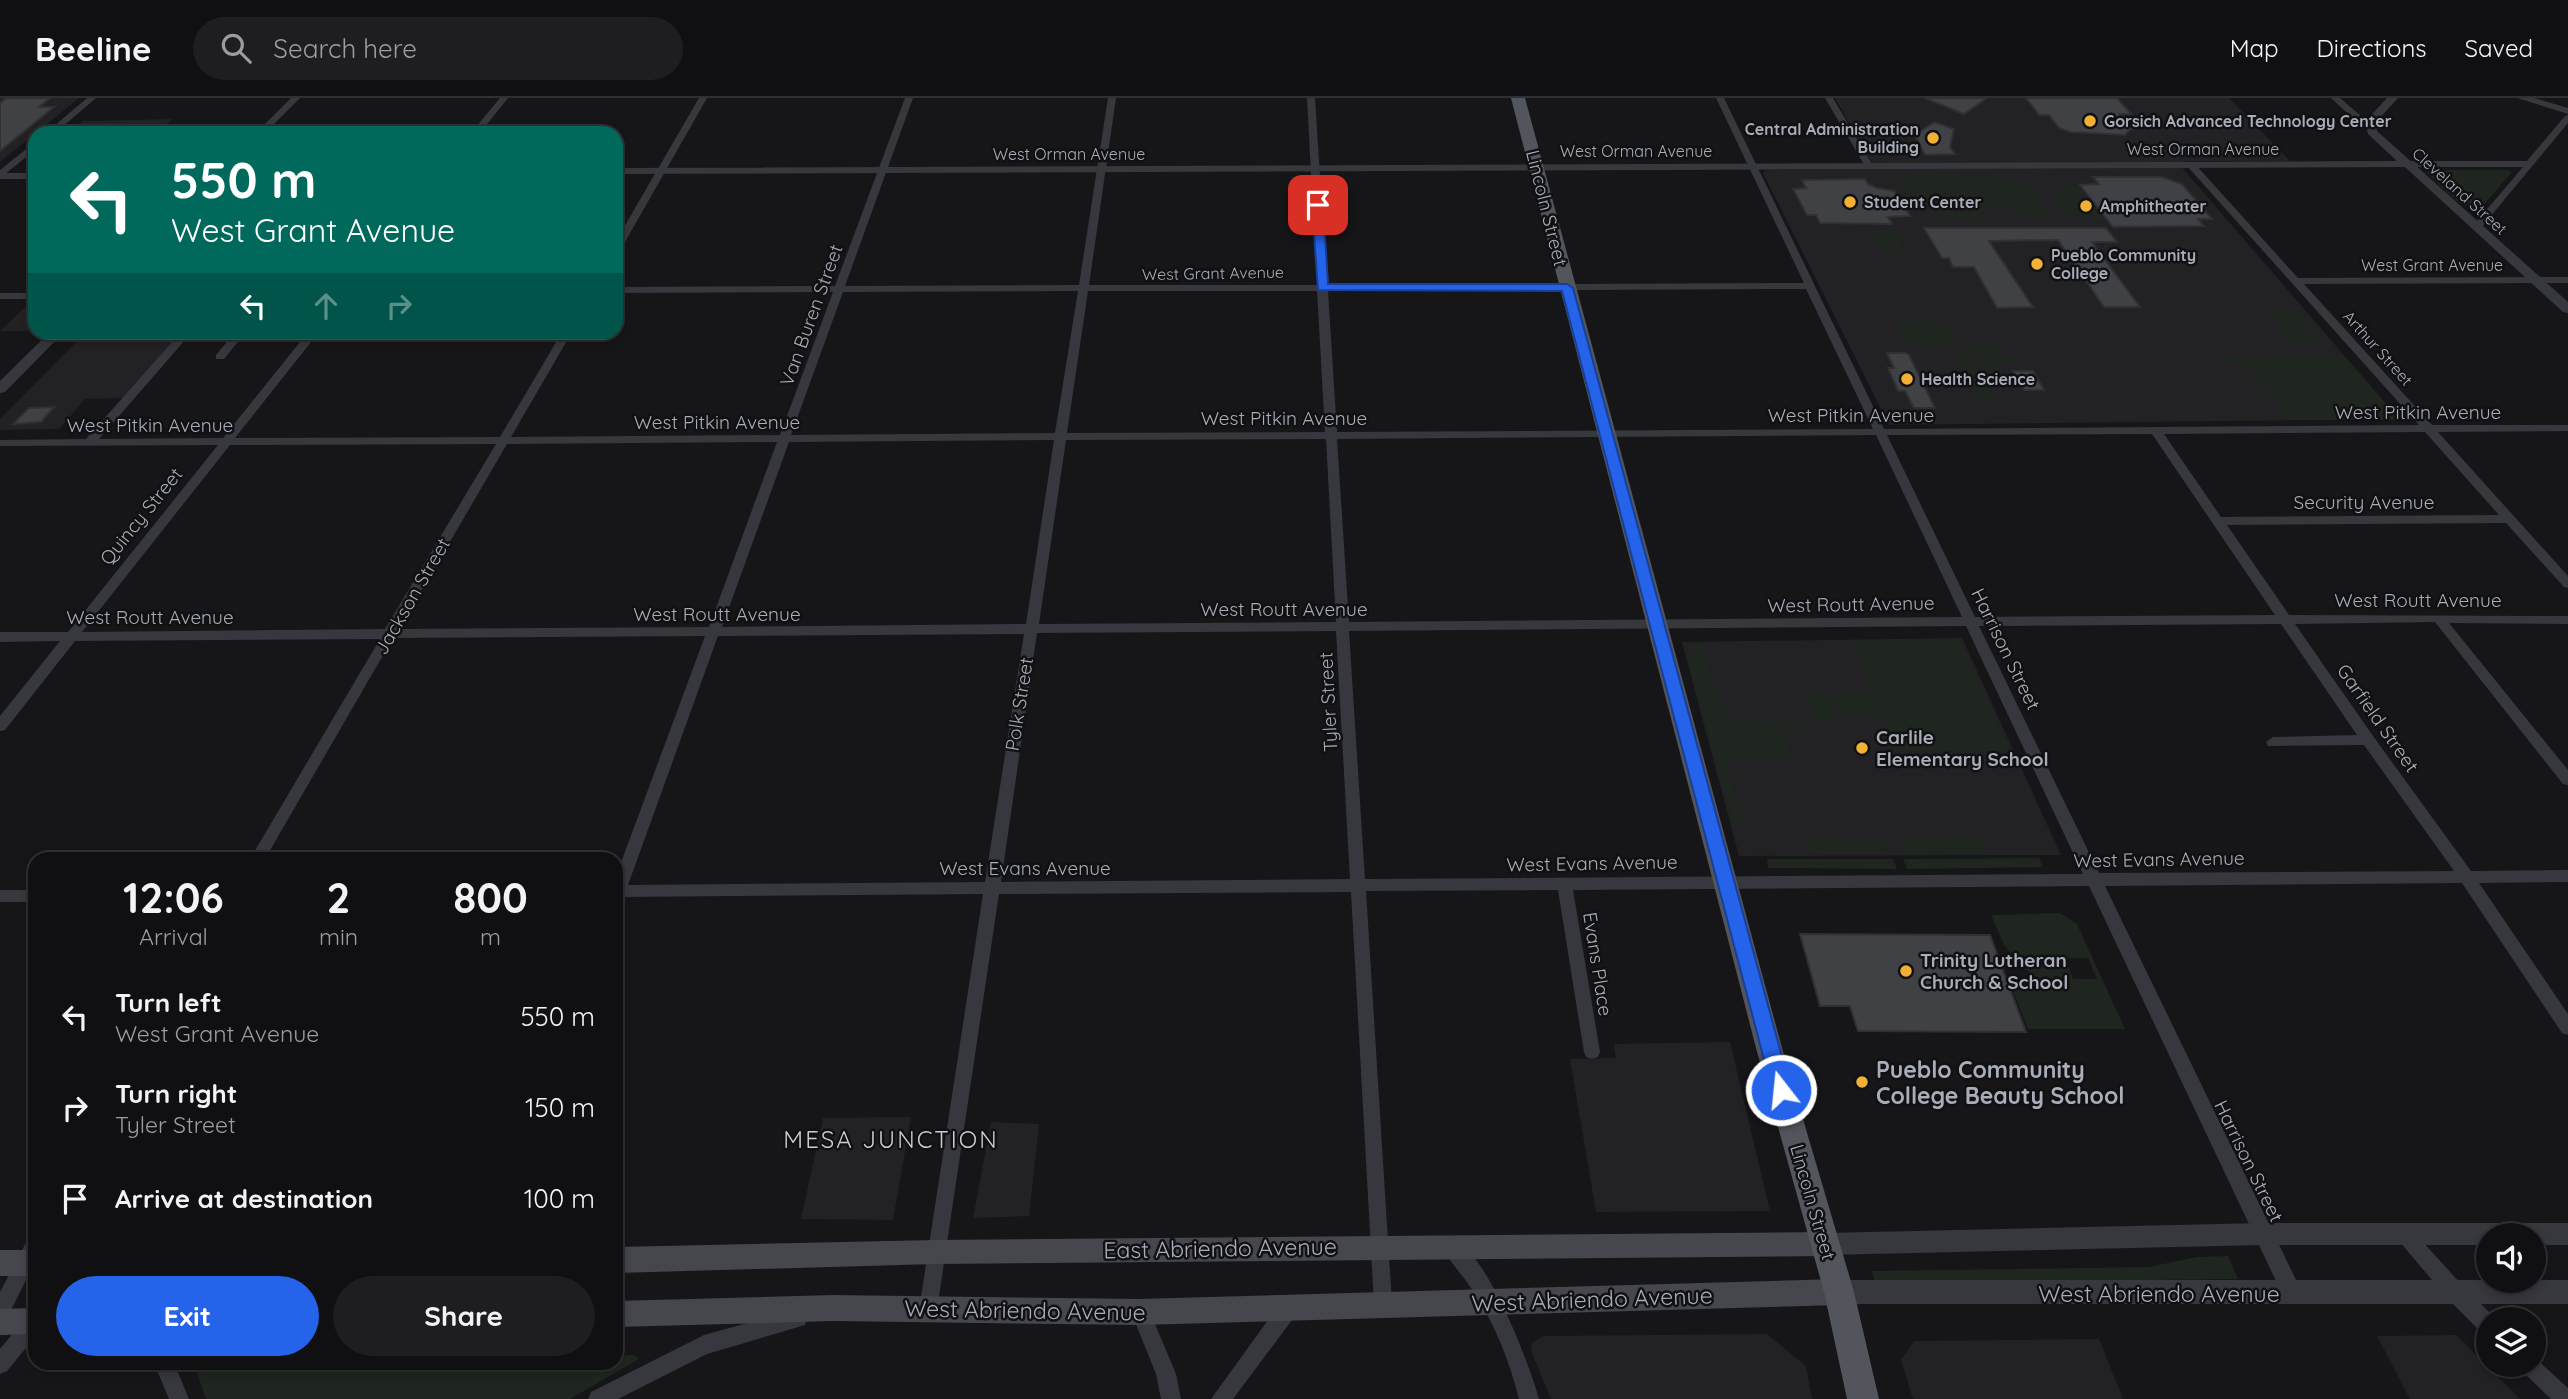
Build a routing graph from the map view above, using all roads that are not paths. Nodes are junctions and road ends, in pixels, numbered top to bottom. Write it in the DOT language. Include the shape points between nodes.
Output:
graph roads {
  1 [pos="92,98"];
  2 [pos="296,98"];
  3 [pos="503,98"];
  4 [pos="703,98"];
  5 [pos="909,98"];
  6 [pos="1112,98"];
  7 [pos="1311,98"];
  8 [pos="1518,98"];
  9 [pos="1720,98"];
  10 [pos="1829,98"];
  11 [pos="2334,98"];
  12 [pos="2393,98"];
  13 [pos="2522,98"];
  14 [pos="2568,111"];
  15 [pos="2568,118"];
  16 [pos="2370,122"];
  17 [pos="58,126"];
  18 [pos="267,126"];
  19 [pos="481,126"];
  20 [pos="28,151"];
  21 [pos="2406,164"];
  22 [pos="2529,164"];
  23 [pos="2191,165"];
  24 [pos="1869,166"];
  25 [pos="1538,167"];
  26 [pos="1753,167"];
  27 [pos="1315,168"];
  28 [pos="1101,169"];
  29 [pos="882,170"];
  30 [pos="623,171"];
  31 [pos="663,171"];
  32 [pos="0,175"];
  33 [pos="28,176"];
  34 [pos="2477,227"];
  35 [pos="623,238"];
  36 [pos="2536,280"];
  37 [pos="2296,281"];
  38 [pos="2568,281"];
  39 [pos="1810,286"];
  40 [pos="1322,287"];
  41 [pos="1567,288"];
  42 [pos="623,290"];
  43 [pos="838,290"];
  44 [pos="1083,290"];
  45 [pos="0,296"];
  46 [pos="28,296"];
  47 [pos="2568,309"];
  48 [pos="50,340"];
  49 [pos="180,340"];
  50 [pos="234,340"];
  51 [pos="308,340"];
  52 [pos="562,340"];
  53 [pos="220,357"];
  54 [pos="0,389"];
  55 [pos="2430,429"];
  56 [pos="2566,430"];
  57 [pos="2156,431"];
  58 [pos="1880,432"];
  59 [pos="1606,434"];
  60 [pos="1331,436"];
  61 [pos="1060,437"];
  62 [pos="784,439"];
  63 [pos="503,440"];
  64 [pos="226,442"];
  65 [pos="0,443"];
  66 [pos="89,443"];
  67 [pos="2510,519"];
  68 [pos="2218,521"];
  69 [pos="2568,584"];
  70 [pos="2438,618"];
  71 [pos="2568,620"];
  72 [pos="2288,621"];
  73 [pos="1971,622"];
  74 [pos="1659,625"];
  75 [pos="1343,628"];
  76 [pos="1031,630"];
  77 [pos="713,633"];
  78 [pos="389,635"];
  79 [pos="69,637"];
  80 [pos="0,638"];
  81 [pos="0,726"];
  82 [pos="2368,740"];
  83 [pos="2273,742"];
  84 [pos="2568,780"];
  85 [pos="261,852"];
  86 [pos="2466,876"];
  87 [pos="2568,876"];
  88 [pos="623,878"];
  89 [pos="2095,879"];
  90 [pos="1726,881"];
  91 [pos="1564,882"];
  92 [pos="991,887"];
  93 [pos="1359,887"];
  94 [pos="623,894"];
  95 [pos="0,896"];
  96 [pos="28,896"];
  97 [pos="2568,1028"];
  98 [pos="1592,1052"];
  99 [pos="2263,1234"];
  100 [pos="2568,1234"];
  101 [pos="2405,1235"];
  102 [pos="1825,1244"];
  103 [pos="1451,1245"];
  104 [pos="1380,1246"];
  105 [pos="935,1252"];
  106 [pos="23,1258"];
  107 [pos="623,1260"];
  108 [pos="1839,1292"];
  109 [pos="2455,1292"];
  110 [pos="2568,1292"];
  111 [pos="2292,1293"];
  112 [pos="1493,1302"];
  113 [pos="1383,1304"];
  114 [pos="833,1307"];
  115 [pos="1288,1308"];
  116 [pos="928,1310"];
  117 [pos="0,1311"];
  118 [pos="1140,1312"];
  119 [pos="2476,1313"];
  120 [pos="623,1314"];
  121 [pos="28,1321"];
  122 [pos="0,1322"];
  123 [pos="28,1330"];
  124 [pos="0,1364"];
  125 [pos="167,1370"];
  126 [pos="2542,1377"];
  127 [pos="179,1399"];
  128 [pos="598,1399"];
  129 [pos="1171,1399"];
  130 [pos="1221,1399"];
  131 [pos="1529,1399"];
  132 [pos="1863,1399"];
  133 [pos="2564,1399"];
  1 -- 17 [label="street"];
  2 -- 18 [label="street"];
  3 -- 19 [label="street"];
  4 -- 31 [label="street"];
  5 -- 29 [label="street, Van Buren Street"];
  6 -- 28 [label="street, Polk Street"];
  7 -- 27 [label="street, Tyler Street"];
  8 -- 25 [label="main road, Lincoln Street"];
  9 -- 26 [label="street, Harrison Street"];
  10 -- 24 [label="street"];
  11 -- 16 [label="street, Cleveland Street"];
  12 -- 16 [label="street"];
  13 -- 14 [label="street"];
  15 -- 22 [label="street"];
  16 -- 21 [label="street, Cleveland Street" via="2372,132"];
  20 -- 32 [label="street"];
  21 -- 22 [label="street, West Orman Avenue"];
  21 -- 23 [label="street, West Orman Avenue"];
  21 -- 34 [label="street, Cleveland Street"];
  22 -- 34 [label="street"];
  23 -- 24 [label="street, West Orman Avenue"];
  23 -- 37 [label="street, Arthur Street"];
  24 -- 26 [label="street, West Orman Avenue"];
  25 -- 26 [label="street, West Orman Avenue"];
  25 -- 27 [label="street, West Orman Avenue"];
  25 -- 41 [label="main road, Lincoln Street"];
  26 -- 39 [label="street, Harrison Street"];
  27 -- 28 [label="street, West Orman Avenue"];
  27 -- 40 [label="street, Tyler Street"];
  28 -- 29 [label="street, West Orman Avenue"];
  28 -- 44 [label="street, Polk Street"];
  29 -- 31 [label="street, West Orman Avenue"];
  29 -- 43 [label="street, Van Buren Street"];
  30 -- 31 [label="street, West Orman Avenue"];
  31 -- 35 [label="street"];
  32 -- 33 [label="street"];
  34 -- 36 [label="street, Cleveland Street"];
  36 -- 37 [label="street, West Grant Avenue"];
  36 -- 38 [label="street, West Grant Avenue"];
  36 -- 47 [label="street, Cleveland Street"];
  37 -- 55 [label="street, Arthur Street"];
  39 -- 41 [label="street, West Grant Avenue"];
  39 -- 58 [label="street, Harrison Street"];
  40 -- 41 [label="street, West Grant Avenue"];
  40 -- 44 [label="street, West Grant Avenue"];
  40 -- 60 [label="street, Tyler Street"];
  41 -- 59 [label="main road, Lincoln Street"];
  42 -- 43 [label="street, West Grant Avenue"];
  43 -- 44 [label="street, West Grant Avenue"];
  43 -- 62 [label="street, Van Buren Street"];
  44 -- 61 [label="street, Polk Street"];
  45 -- 46 [label="street"];
  48 -- 54 [label="street"];
  49 -- 66 [label="street"];
  50 -- 53 [label="street"];
  51 -- 64 [label="street, Quincy Street"];
  52 -- 63 [label="street, Jackson Street"];
  55 -- 56 [label="street, West Pitkin Avenue"];
  55 -- 57 [label="street, West Pitkin Avenue"];
  55 -- 67 [label="street, Arthur Street"];
  57 -- 58 [label="street, West Pitkin Avenue"];
  57 -- 68 [label="street, Garfield Street"];
  58 -- 59 [label="street, West Pitkin Avenue"];
  58 -- 73 [label="street, Harrison Street"];
  59 -- 60 [label="street, West Pitkin Avenue"];
  59 -- 74 [label="main road, Lincoln Street"];
  60 -- 61 [label="street, West Pitkin Avenue"];
  60 -- 75 [label="street, Tyler Street"];
  61 -- 62 [label="street, West Pitkin Avenue"];
  61 -- 76 [label="street, Polk Street"];
  62 -- 63 [label="street, West Pitkin Avenue"];
  62 -- 77 [label="street, Van Buren Street"];
  63 -- 64 [label="street, West Pitkin Avenue"];
  63 -- 78 [label="street, Jackson Street"];
  64 -- 66 [label="street, West Pitkin Avenue"];
  64 -- 79 [label="street, Quincy Street"];
  65 -- 66 [label="street, West Pitkin Avenue"];
  67 -- 68 [label="street, Security Avenue"];
  67 -- 69 [label="street, Arthur Street"];
  68 -- 72 [label="street, Garfield Street"];
  70 -- 71 [label="street, West Routt Avenue"];
  70 -- 72 [label="street, West Routt Avenue"];
  70 -- 84 [label="street"];
  72 -- 73 [label="street, West Routt Avenue"];
  72 -- 82 [label="street, Garfield Street"];
  73 -- 74 [label="street, West Routt Avenue"];
  73 -- 89 [label="street, Harrison Street"];
  74 -- 75 [label="street, West Routt Avenue"];
  74 -- 90 [label="main road, Lincoln Street"];
  75 -- 76 [label="street, West Routt Avenue"];
  75 -- 93 [label="street, Tyler Street"];
  76 -- 77 [label="street, West Routt Avenue"];
  76 -- 92 [label="street, Polk Street"];
  77 -- 78 [label="street, West Routt Avenue"];
  77 -- 88 [label="street, Van Buren Street"];
  78 -- 79 [label="street, West Routt Avenue"];
  78 -- 85 [label="street, Jackson Street"];
  79 -- 80 [label="street, West Routt Avenue"];
  79 -- 81 [label="street, Quincy Street"];
  82 -- 83 [label="street"];
  82 -- 86 [label="street, Garfield Street"];
  86 -- 87 [label="street, West Evans Avenue"];
  86 -- 89 [label="street, West Evans Avenue"];
  86 -- 97 [label="street, Garfield Street"];
  89 -- 90 [label="street, West Evans Avenue"];
  89 -- 99 [label="street, Harrison Street"];
  90 -- 91 [label="street, West Evans Avenue"];
  90 -- 102 [label="main road, Lincoln Street"];
  91 -- 93 [label="street, West Evans Avenue"];
  91 -- 98 [label="street, Evans Place"];
  92 -- 93 [label="street, West Evans Avenue"];
  92 -- 94 [label="street, West Evans Avenue"];
  92 -- 105 [label="street, Polk Street"];
  93 -- 104 [label="street, Tyler Street"];
  95 -- 96 [label="street"];
  99 -- 101 [label="street"];
  99 -- 102 [label="street"];
  99 -- 111 [label="street, Harrison Street"];
  100 -- 101 [label="street"];
  101 -- 109 [label="street"];
  102 -- 103 [label="main road, East Abriendo Avenue"];
  102 -- 108 [label="main road, Lincoln Street"];
  103 -- 104 [label="main road, East Abriendo Avenue"];
  103 -- 112 [label="street"];
  104 -- 105 [label="main road, East Abriendo Avenue"];
  104 -- 113 [label="street, Tyler Street"];
  105 -- 107 [label="main road, East Abriendo Avenue"];
  105 -- 116 [label="street, Polk Street"];
  106 -- 117 [label="street"];
  108 -- 111 [label="street, West Abriendo Avenue"];
  108 -- 112 [label="main road, West Abriendo Avenue"];
  108 -- 132 [label="main road, Lincoln Street"];
  109 -- 110 [label="street, West Abriendo Avenue"];
  109 -- 111 [label="street, West Abriendo Avenue"];
  109 -- 119 [label="street"];
  112 -- 113 [label="main road, West Abriendo Avenue"];
  112 -- 131 [label="street"];
  113 -- 115 [label="main road, West Abriendo Avenue"];
  114 -- 116 [label="main road, West Abriendo Avenue"];
  114 -- 120 [label="main road, West Abriendo Avenue"];
  114 -- 128 [label="street" via="704,1345"];
  115 -- 118 [label="main road, West Abriendo Avenue"];
  115 -- 130 [label="street"];
  116 -- 118 [label="main road, West Abriendo Avenue"];
  118 -- 129 [label="street" via="1166,1374"];
  121 -- 122 [label="main road"];
  123 -- 124 [label="street"];
  125 -- 127 [label="street"];
  126 -- 133 [label="street"];
}
